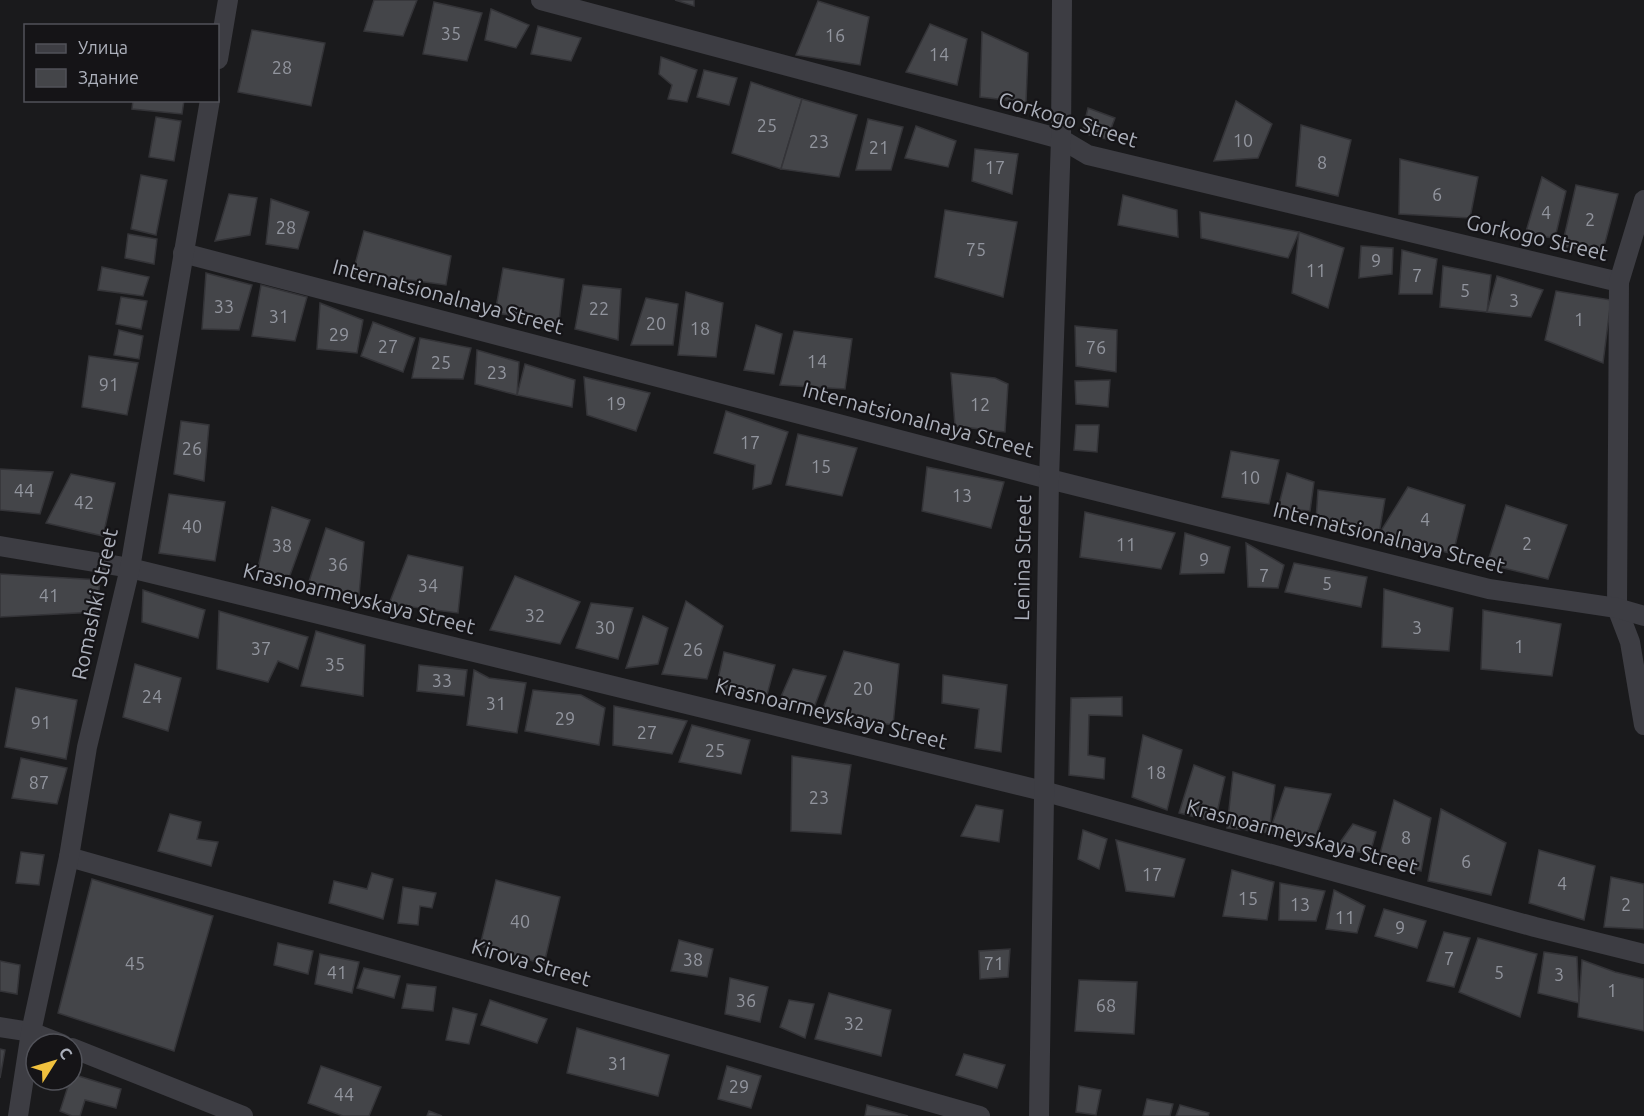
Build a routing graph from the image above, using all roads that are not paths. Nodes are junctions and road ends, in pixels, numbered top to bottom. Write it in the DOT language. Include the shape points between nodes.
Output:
graph roads {
  1 [pos="228,0"];
  2 [pos="541,0"];
  3 [pos="1062,0"];
  4 [pos="219,53"];
  5 [pos="210,102"];
  6 [pos="1061,139"];
  7 [pos="1644,200"];
  8 [pos="183,253"];
  9 [pos="1619,282"];
  10 [pos="1049,479"];
  11 [pos="0,546"];
  12 [pos="130,568"];
  13 [pos="1617,608"];
  14 [pos="1644,616"];
  15 [pos="1644,725"];
  16 [pos="1044,790"];
  17 [pos="69,857"];
  18 [pos="1644,954"];
  19 [pos="0,1027"];
  20 [pos="31,1032"];
  21 [pos="84,1053"];
  22 [pos="24,1077"];
  23 [pos="18,1116"];
  24 [pos="243,1116"];
  25 [pos="980,1116"];
  26 [pos="1039,1116"];
  1 -- 4 [label="street"];
  2 -- 6 [label="street, Gorkogo Street"];
  3 -- 6 [label="street, Lenina Street"];
  5 -- 8 [label="street, Romashki Street"];
  6 -- 9 [label="street, Gorkogo Street" via="1088,155"];
  6 -- 10 [label="street, Lenina Street"];
  7 -- 9 [label="street"];
  8 -- 10 [label="street, Internatsionalnaya Street"];
  8 -- 12 [label="street, Romashki Street"];
  9 -- 13 [label="street"];
  10 -- 13 [label="street, Internatsionalnaya Street" via="1489,589"];
  10 -- 16 [label="street, Lenina Street"];
  11 -- 12 [label="street, Krasnoarmeyskaya Street"];
  12 -- 16 [label="street, Krasnoarmeyskaya Street"];
  12 -- 17 [label="street, Romashki Street" via="87,747"];
  13 -- 14 [label="street, Internatsionalnaya Street"];
  13 -- 15 [label="street" via="1630,642"];
  16 -- 18 [label="street, Krasnoarmeyskaya Street"];
  16 -- 26 [label="street, Lenina Street"];
  17 -- 20 [label="street, Romashki Street"];
  17 -- 25 [label="street, Kirova Street"];
  19 -- 20 [label="street"];
  21 -- 24 [label="street"];
  22 -- 23 [label="street, Romashki Street"];
}
